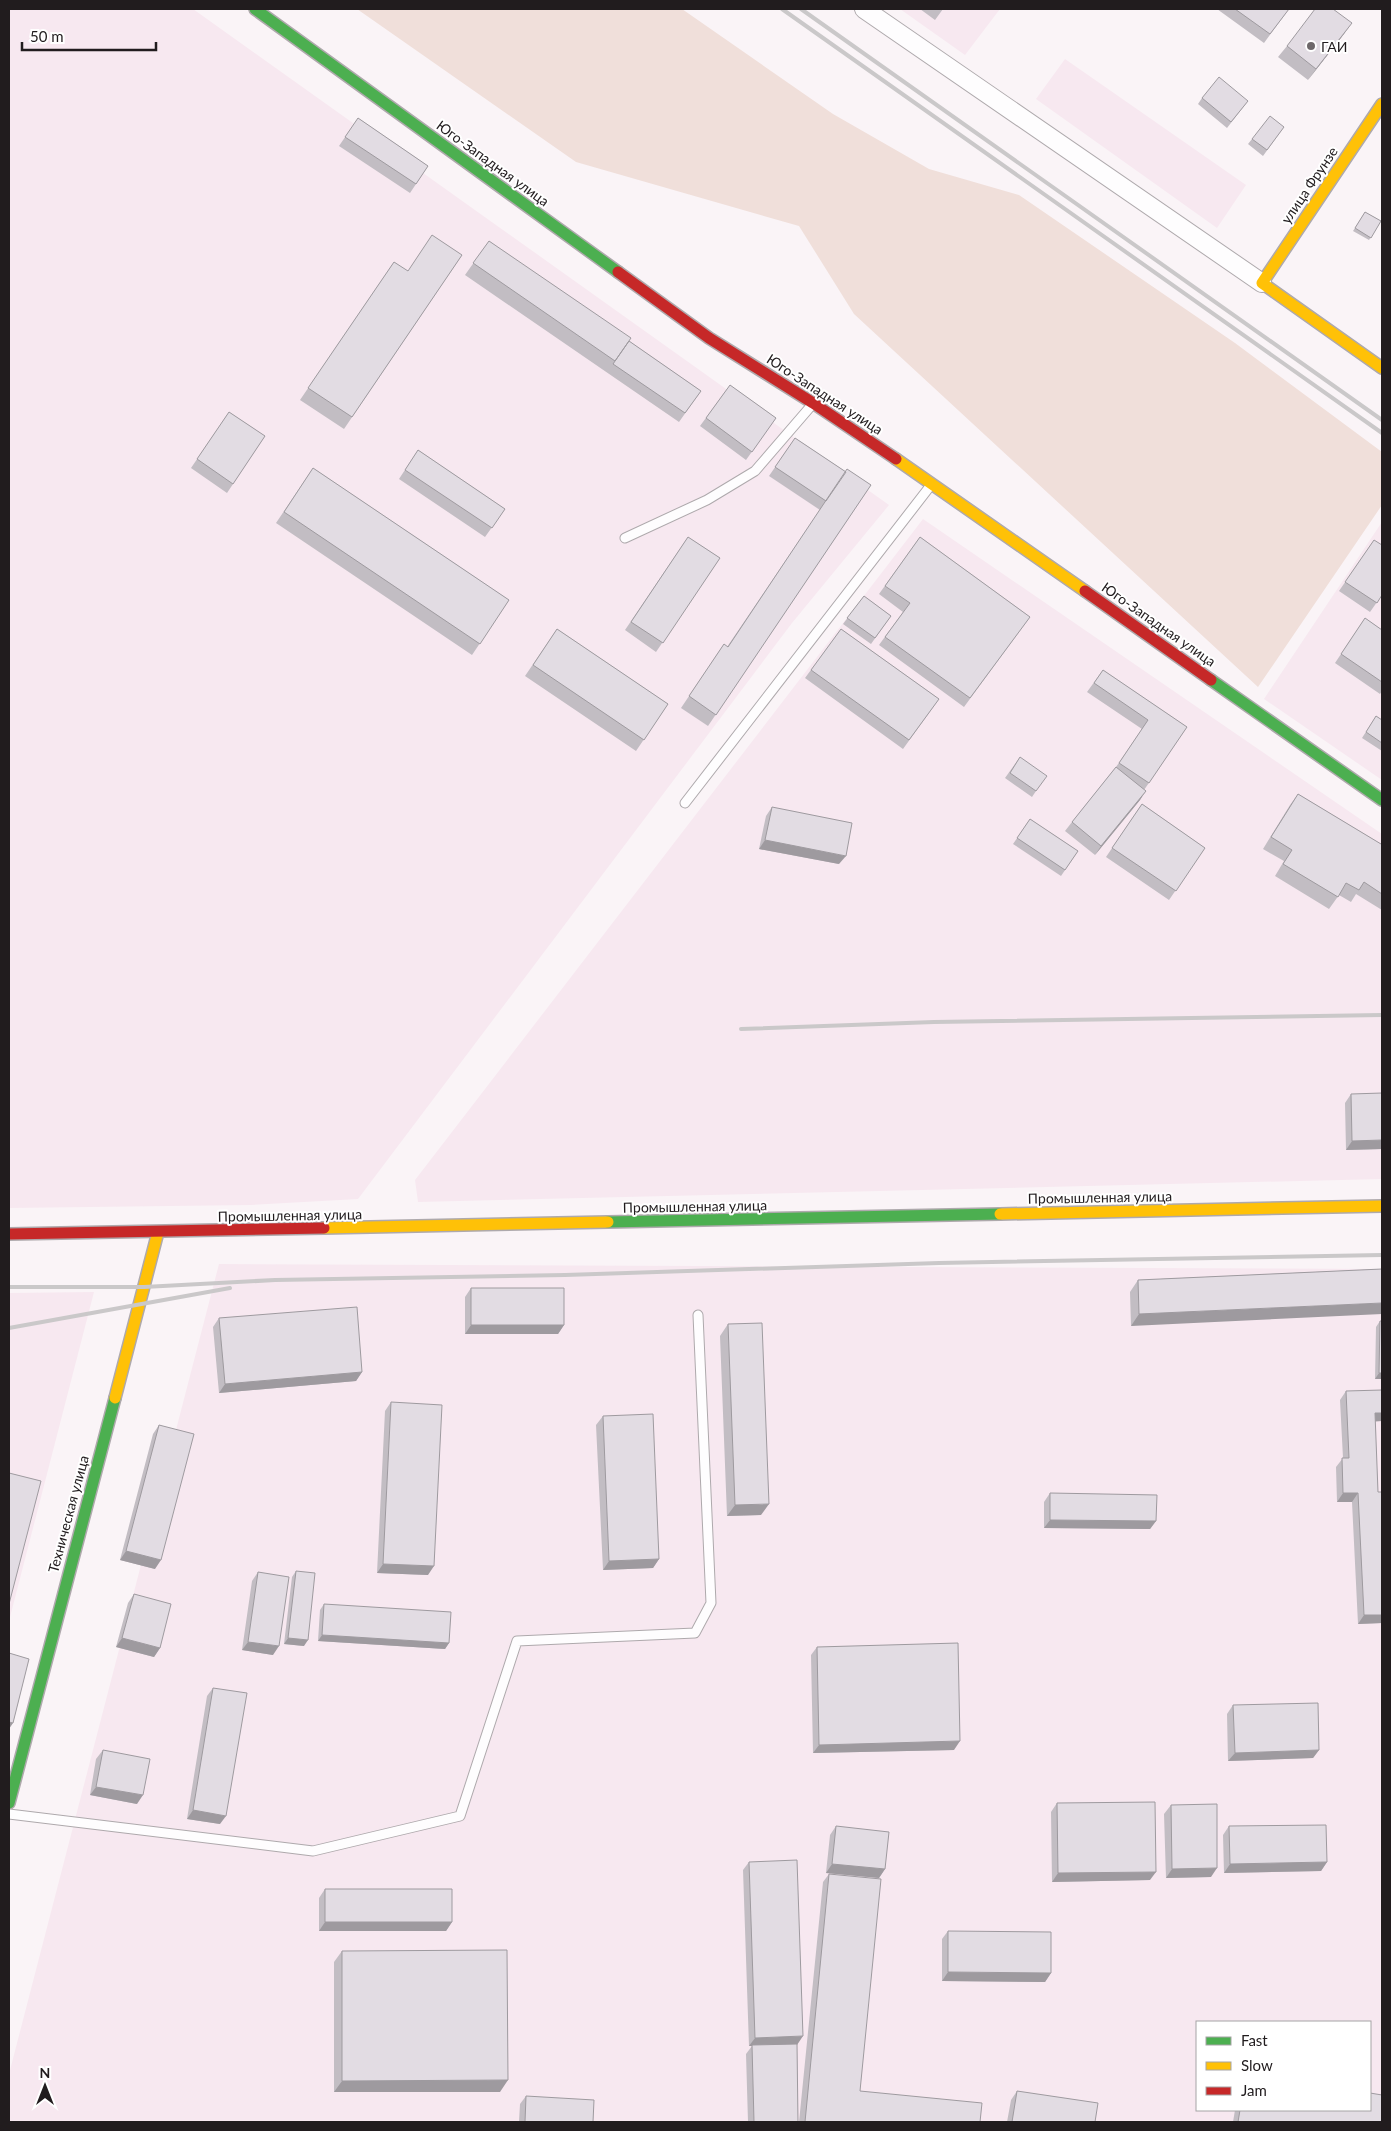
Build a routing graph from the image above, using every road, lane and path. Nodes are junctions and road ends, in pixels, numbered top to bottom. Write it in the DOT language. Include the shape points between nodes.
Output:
graph roads {
  1 [pos="255,9"];
  2 [pos="864,9"];
  3 [pos="1382,104"];
  4 [pos="1262,283"];
  5 [pos="1382,368"];
  6 [pos="813,403"];
  7 [pos="932,483"];
  8 [pos="625,538"];
  9 [pos="1382,800"];
  10 [pos="685,803"];
  11 [pos="1382,1206"];
  12 [pos="158,1232"];
  13 [pos="9,1234"];
  14 [pos="698,1315"];
  15 [pos="9,1803"];
  16 [pos="9,1814"];
  1 -- 6 [label="street, Юго-Западная улица" via="709,338"];
  2 -- 4 [label="street"];
  3 -- 4 [label="street, улица Фрунзе"];
  4 -- 5 [label="street"];
  6 -- 7 [label="street, Юго-Западная улица"];
  6 -- 8 [label="lane" via="755,471 707,500"];
  7 -- 9 [label="street, Юго-Западная улица"];
  7 -- 10 [label="lane"];
  11 -- 12 [label="street, Промышленная улица"];
  12 -- 13 [label="street, Промышленная улица"];
  12 -- 15 [label="street, Техническая улица"];
  14 -- 16 [label="lane" via="711,1602 696,1633 517,1641 460,1816 313,1851"];
}
